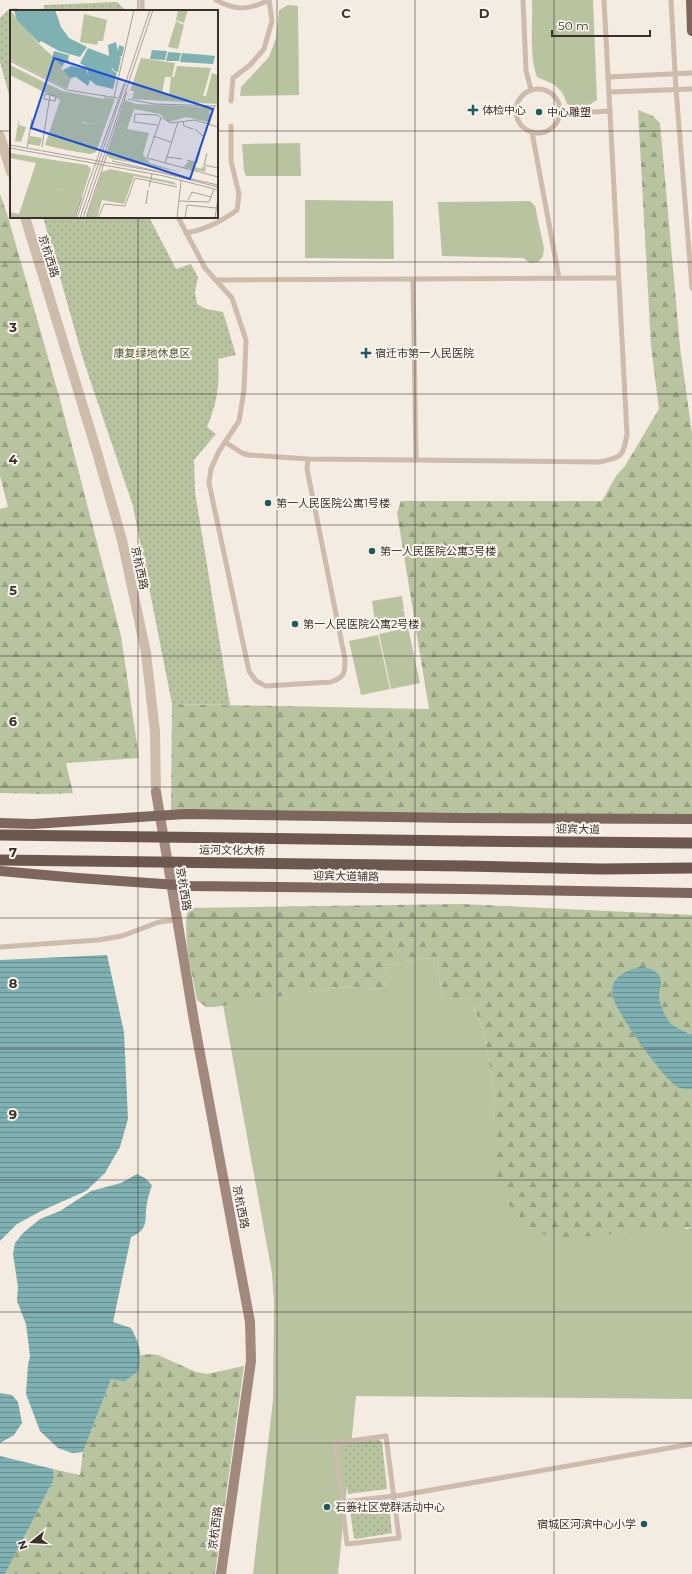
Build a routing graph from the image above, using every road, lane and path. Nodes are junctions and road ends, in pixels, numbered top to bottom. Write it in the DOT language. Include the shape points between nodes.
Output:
graph roads {
  1 [pos="216,0"];
  2 [pos="269,0"];
  3 [pos="523,0"];
  4 [pos="604,0"];
  5 [pos="671,0"];
  6 [pos="691,0"];
  7 [pos="692,31"];
  8 [pos="692,73"];
  9 [pos="675,74"];
  10 [pos="608,77"];
  11 [pos="676,89"];
  12 [pos="692,89"];
  13 [pos="531,90"];
  14 [pos="609,92"];
  15 [pos="231,100"];
  16 [pos="610,110"];
  17 [pos="560,114"];
  18 [pos="231,126"];
  19 [pos="532,132"];
  20 [pos="0,136"];
  21 [pos="10,169"];
  22 [pos="25,218"];
  23 [pos="178,218"];
  24 [pos="186,234"];
  25 [pos="559,278"];
  26 [pos="618,278"];
  27 [pos="413,279"];
  28 [pos="215,280"];
  29 [pos="692,288"];
  30 [pos="225,442"];
  31 [pos="308,458"];
  32 [pos="416,460"];
  33 [pos="156,792"];
  34 [pos="692,819"];
  35 [pos="0,823"];
  36 [pos="0,835"];
  37 [pos="463,841"];
  38 [pos="692,843"];
  39 [pos="0,860"];
  40 [pos="692,868"];
  41 [pos="0,871"];
  42 [pos="692,893"];
  43 [pos="176,920"];
  44 [pos="0,948"];
  45 [pos="692,1444"];
  46 [pos="394,1496"];
  47 [pos="342,1502"];
  48 [pos="221,1574"];
  1 -- 2 [label="lane" via="241,9 255,7"];
  2 -- 15 [label="lane" via="272,21 264,49 250,65 233,78"];
  3 -- 13 [label="lane" via="526,70"];
  4 -- 10 [label="lane"];
  5 -- 9 [label="lane"];
  6 -- 7 [label="main road"];
  8 -- 9 [label="lane"];
  9 -- 10 [label="lane"];
  9 -- 11 [label="lane"];
  10 -- 14 [label="lane"];
  11 -- 12 [label="lane"];
  11 -- 14 [label="lane"];
  11 -- 29 [label="lane"];
  13 -- 17 [label="lane" via="551,93 556,99"];
  13 -- 19 [label="lane" via="520,98 516,112 520,125"];
  14 -- 16 [label="lane"];
  16 -- 17 [label="lane"];
  16 -- 26 [label="lane"];
  17 -- 19 [label="lane" via="558,121 547,132"];
  18 -- 24 [label="lane" via="231,161 239,194 237,210 219,222"];
  19 -- 25 [label="lane"];
  20 -- 21 [label="street"];
  22 -- 33 [label="street, 京杭西路" via="122,540 147,660 155,732"];
  23 -- 24 [label="lane"];
  24 -- 28 [label="lane" via="205,268"];
  25 -- 26 [label="lane"];
  25 -- 27 [label="lane"];
  26 -- 32 [label="lane" via="627,434 620,456 600,462"];
  27 -- 28 [label="lane"];
  27 -- 32 [label="lane"];
  28 -- 30 [label="lane" via="232,298 246,340 244,390 238,421"];
  30 -- 31 [label="lane" via="249,455"];
  30 -- 31 [label="lane" via="211,469 210,483 249,671 256,681 266,686 331,682 340,679 345,672 345,659 307,469"];
  31 -- 32 [label="lane"];
  33 -- 43 [label="main road, 京杭西路"];
  34 -- 35 [label="main road, bridge" via="185,814 33,824"];
  36 -- 37 [label="highway, 运河文化大桥, bridge"];
  37 -- 38 [label="highway, 迎宾大道"];
  39 -- 40 [label="highway, 运河文化大桥, bridge" via="602,869"];
  41 -- 42 [label="main road, 迎宾大道辅路, bridge" via="191,886"];
  43 -- 44 [label="lane" via="159,922 122,936 98,940"];
  43 -- 48 [label="main road, 京杭西路" via="250,1322 251,1361"];
  45 -- 46 [label="lane"];
  46 -- 47 [label="lane"];
  46 -- 47 [label="lane" via="399,1538 347,1544"];
  46 -- 47 [label="lane" via="386,1436 335,1443"];
}
